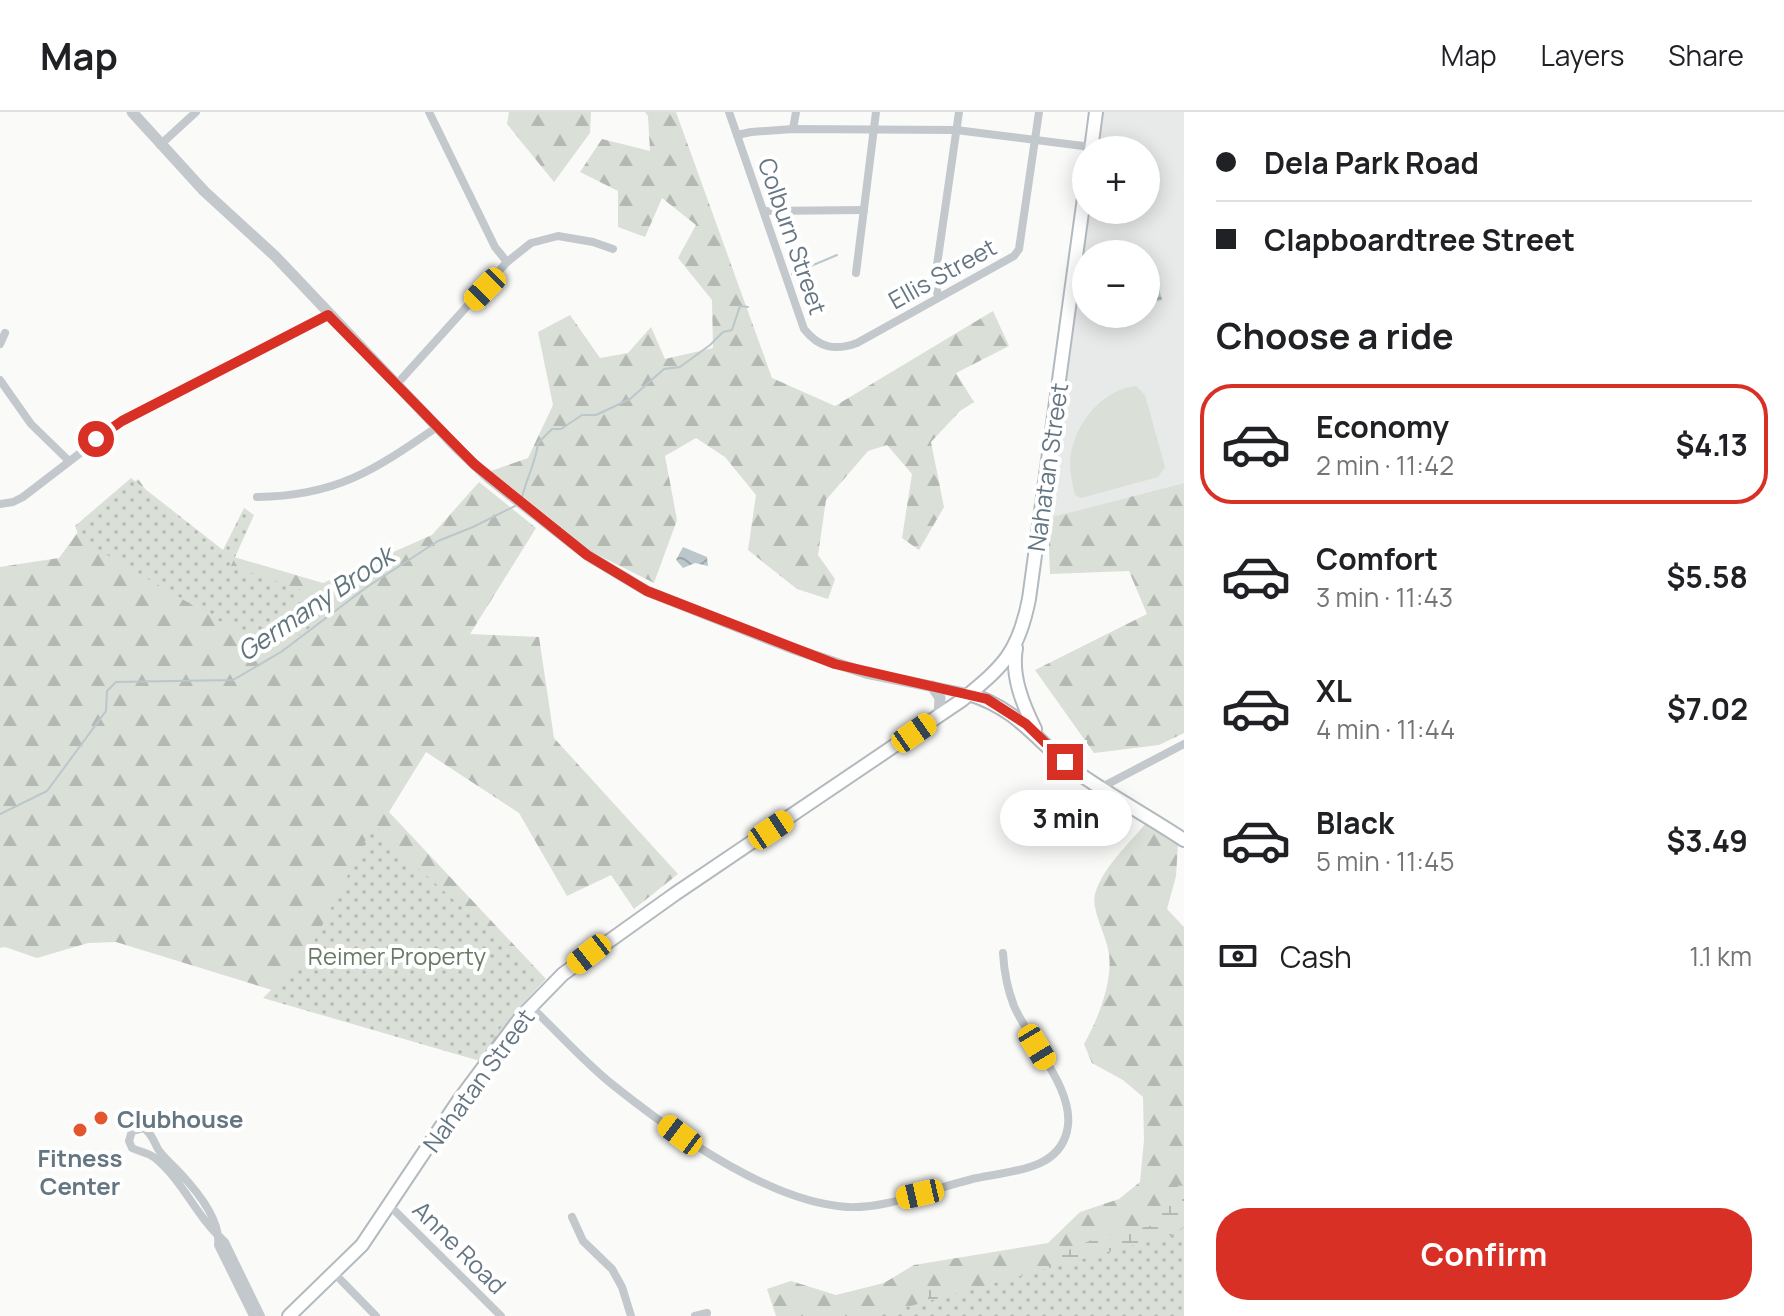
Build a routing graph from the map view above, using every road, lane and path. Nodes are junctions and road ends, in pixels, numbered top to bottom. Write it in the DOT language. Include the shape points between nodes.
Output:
graph roads {
  1 [pos="132,112"];
  2 [pos="196,112"];
  3 [pos="429,112"];
  4 [pos="729,112"];
  5 [pos="796,112"];
  6 [pos="876,112"];
  7 [pos="959,112"];
  8 [pos="1039,112"];
  9 [pos="1096,112"];
  10 [pos="793,129"];
  11 [pos="875,130"];
  12 [pos="956,130"];
  13 [pos="737,135"];
  14 [pos="1093,136"];
  15 [pos="1036,140"];
  16 [pos="160,145"];
  17 [pos="1072,146"];
  18 [pos="864,210"];
  19 [pos="764,211"];
  20 [pos="1080,224"];
  21 [pos="613,249"];
  22 [pos="507,262"];
  23 [pos="856,273"];
  24 [pos="938,297"];
  25 [pos="328,315"];
  26 [pos="5,333"];
  27 [pos="0,344"];
  28 [pos="844,348"];
  29 [pos="0,380"];
  30 [pos="396,385"];
  31 [pos="437,427"];
  32 [pos="69,461"];
  33 [pos="257,497"];
  34 [pos="0,504"];
  35 [pos="1017,641"];
  36 [pos="932,686"];
  37 [pos="969,694"];
  38 [pos="939,715"];
  39 [pos="1039,736"];
  40 [pos="1184,744"];
  41 [pos="1102,787"];
  42 [pos="1184,840"];
  43 [pos="1003,953"];
  44 [pos="530,1006"];
  45 [pos="390,1206"];
  46 [pos="572,1217"];
  47 [pos="219,1237"];
  48 [pos="334,1273"];
  49 [pos="707,1313"];
  50 [pos="253,1316"];
  51 [pos="261,1316"];
  52 [pos="289,1316"];
  53 [pos="376,1316"];
  54 [pos="501,1316"];
  55 [pos="631,1316"];
  56 [pos="695,1316"];
  1 -- 16 [label="street"];
  2 -- 16 [label="street"];
  3 -- 22 [label="street"];
  4 -- 13 [label="street, Colburn Street"];
  5 -- 10 [label="street"];
  6 -- 11 [label="street"];
  7 -- 12 [label="street"];
  8 -- 15 [label="street, Ellis Street"];
  9 -- 14 [label="main road"];
  10 -- 11 [label="street"];
  10 -- 13 [label="street"];
  11 -- 12 [label="street"];
  11 -- 18 [label="street"];
  12 -- 15 [label="street"];
  12 -- 24 [label="street" via="935,279"];
  13 -- 19 [label="street, Colburn Street"];
  15 -- 17 [label="street"];
  15 -- 24 [label="street, Ellis Street" via="1019,249"];
  16 -- 25 [label="street"];
  18 -- 19 [label="street"];
  18 -- 23 [label="street"];
  19 -- 28 [label="street, Colburn Street" via="804,329 820,344"];
  20 -- 35 [label="main road, Nahatan Street" via="1029,599"];
  21 -- 22 [label="street" via="549,237 531,243"];
  22 -- 30 [label="street"];
  24 -- 28 [label="street, Ellis Street"];
  25 -- 30 [label="street"];
  25 -- 32 [label="street" via="122,421"];
  26 -- 27 [label="street"];
  29 -- 32 [label="street" via="31,424"];
  30 -- 31 [label="street"];
  31 -- 33 [label="street" via="347,483 306,495"];
  31 -- 36 [label="street" via="548,526 647,591 835,664"];
  32 -- 34 [label="street" via="23,497"];
  35 -- 37 [label="main road, Nahatan Street" via="994,675"];
  35 -- 39 [label="main road" via="1014,665 1021,697"];
  36 -- 37 [label="street"];
  36 -- 38 [label="street" via="940,698"];
  37 -- 38 [label="main road, Nahatan Street"];
  37 -- 39 [label="main road" via="1009,712"];
  38 -- 44 [label="main road, Nahatan Street" via="589,954"];
  39 -- 41 [label="main road" via="1074,770"];
  40 -- 41 [label="street"];
  41 -- 42 [label="main road"];
  43 -- 44 [label="street" via="1015,1008 1065,1101 1069,1123 1062,1144 1047,1160 1025,1168 871,1205 847,1207 771,1187 680,1135 612,1084"];
  44 -- 45 [label="main road, Nahatan Street" via="459,1100"];
  45 -- 48 [label="main road, Nahatan Street"];
  45 -- 54 [label="street, Anne Road"];
  46 -- 55 [label="street" via="583,1241 612,1269"];
  47 -- 47 [label="street" via="200,1198 155,1141 144,1128 132,1131 130,1145 153,1156 174,1176"];
  47 -- 50 [label="street" via="218,1245"];
  47 -- 51 [label="street"];
  48 -- 52 [label="main road, Nahatan Street"];
  48 -- 53 [label="street"];
  49 -- 56 [label="street"];
}
